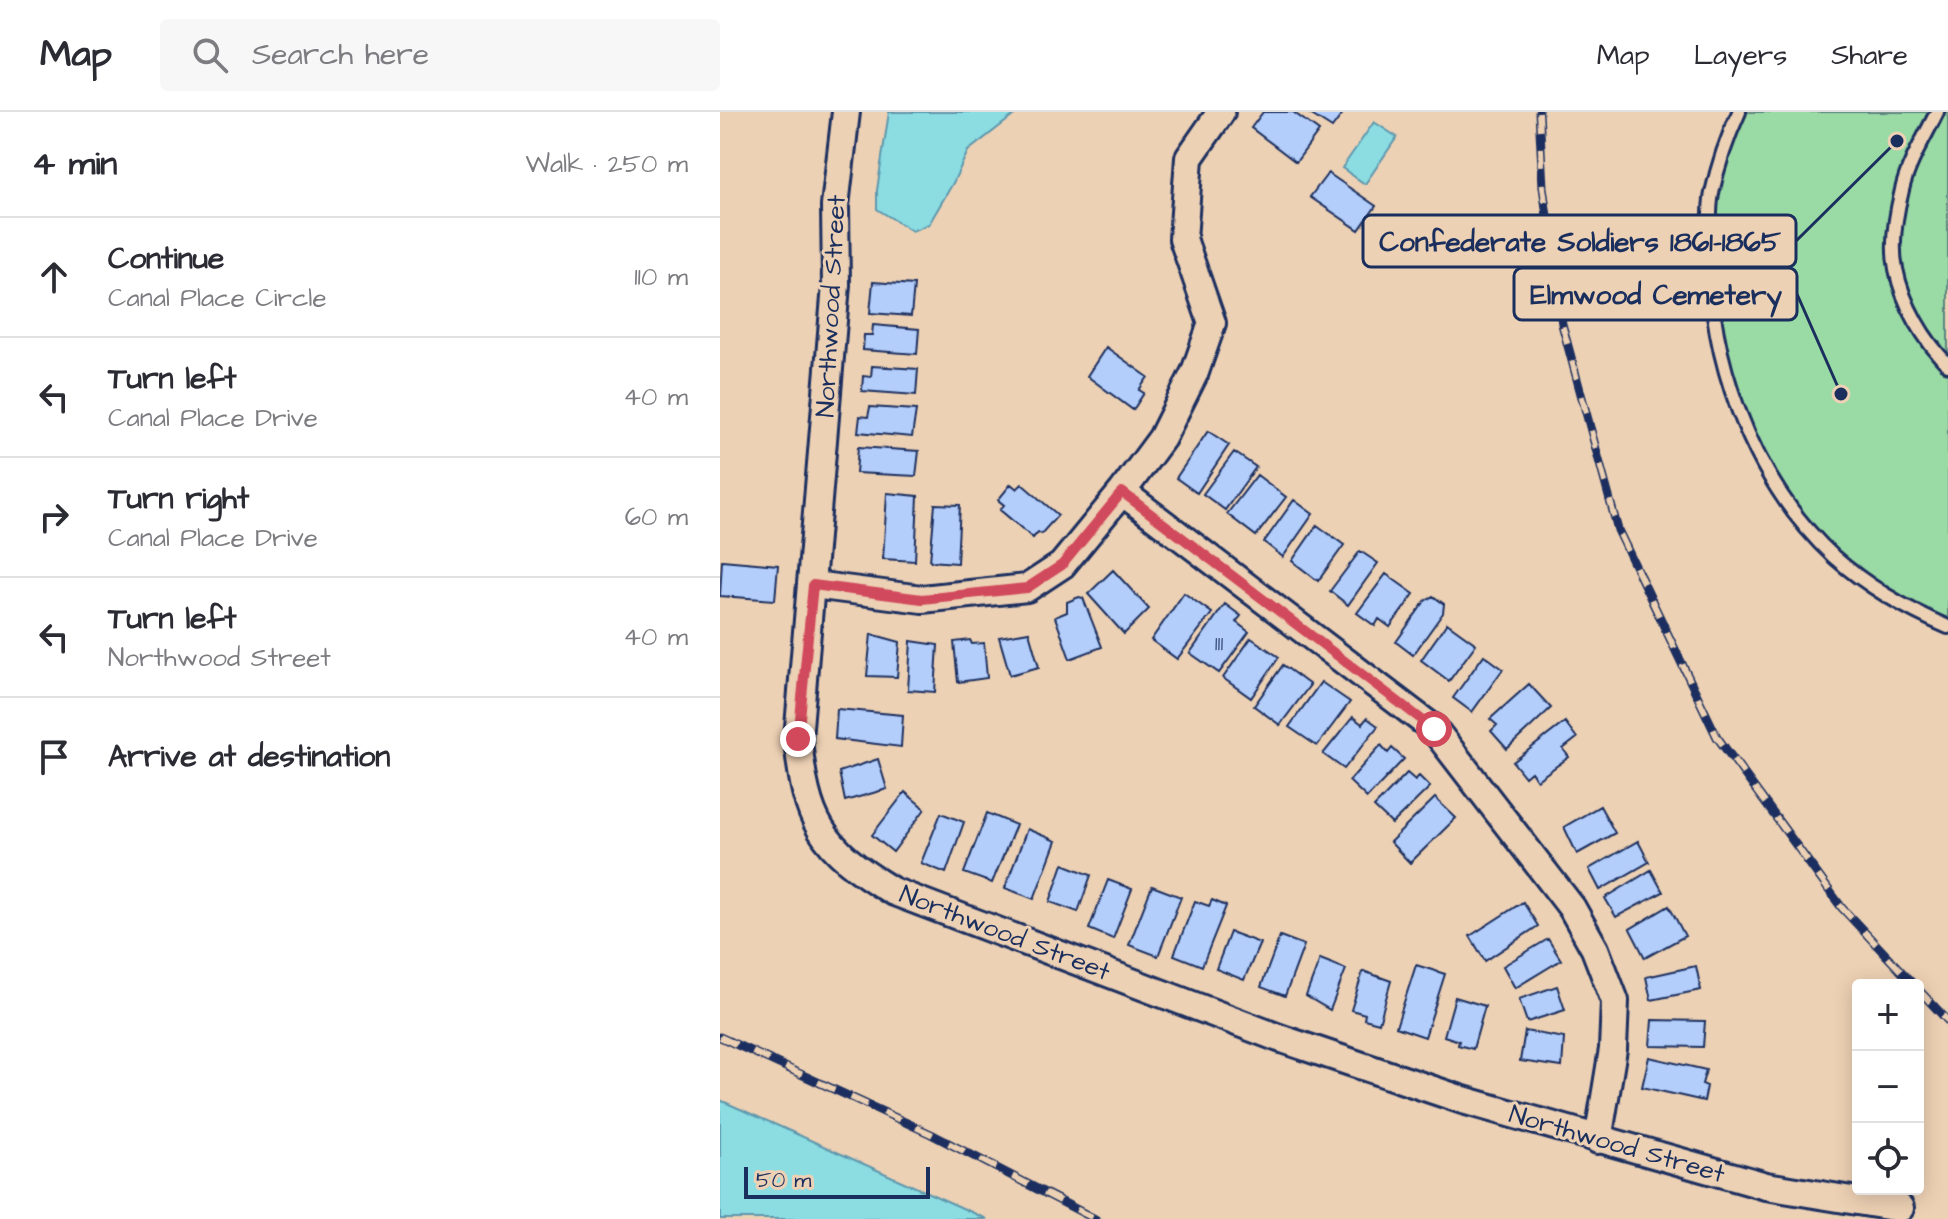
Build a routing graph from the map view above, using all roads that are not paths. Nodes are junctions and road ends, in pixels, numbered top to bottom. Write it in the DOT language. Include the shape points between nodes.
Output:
graph roads {
  1 [pos="846,112"];
  2 [pos="1221,112"];
  3 [pos="1739,112"];
  4 [pos="1937,112"];
  5 [pos="1948,365"];
  6 [pos="1122,492"];
  7 [pos="813,585"];
  8 [pos="1948,627"];
  9 [pos="1598,1140"];
  10 [pos="1900,1208"];
  1 -- 7 [label="street, Northwood Street" via="835,206 836,285"];
  2 -- 6 [label="street" via="1189,158 1183,239 1212,323 1162,438"];
  3 -- 8 [label="lane" via="1711,196 1709,257 1713,316 1743,421 1764,467 1832,555 1866,583"];
  4 -- 5 [label="lane" via="1902,188 1895,268 1910,311"];
  6 -- 7 [label="street" via="1062,565 1027,588 922,599"];
  6 -- 9 [label="street" via="1434,729 1572,908 1615,1001"];
  7 -- 9 [label="street, Northwood Street" via="798,739 802,779 813,816 831,846 864,873 892,891 1279,1038"];
  9 -- 10 [label="street, Northwood Street" via="1766,1186"];
}
